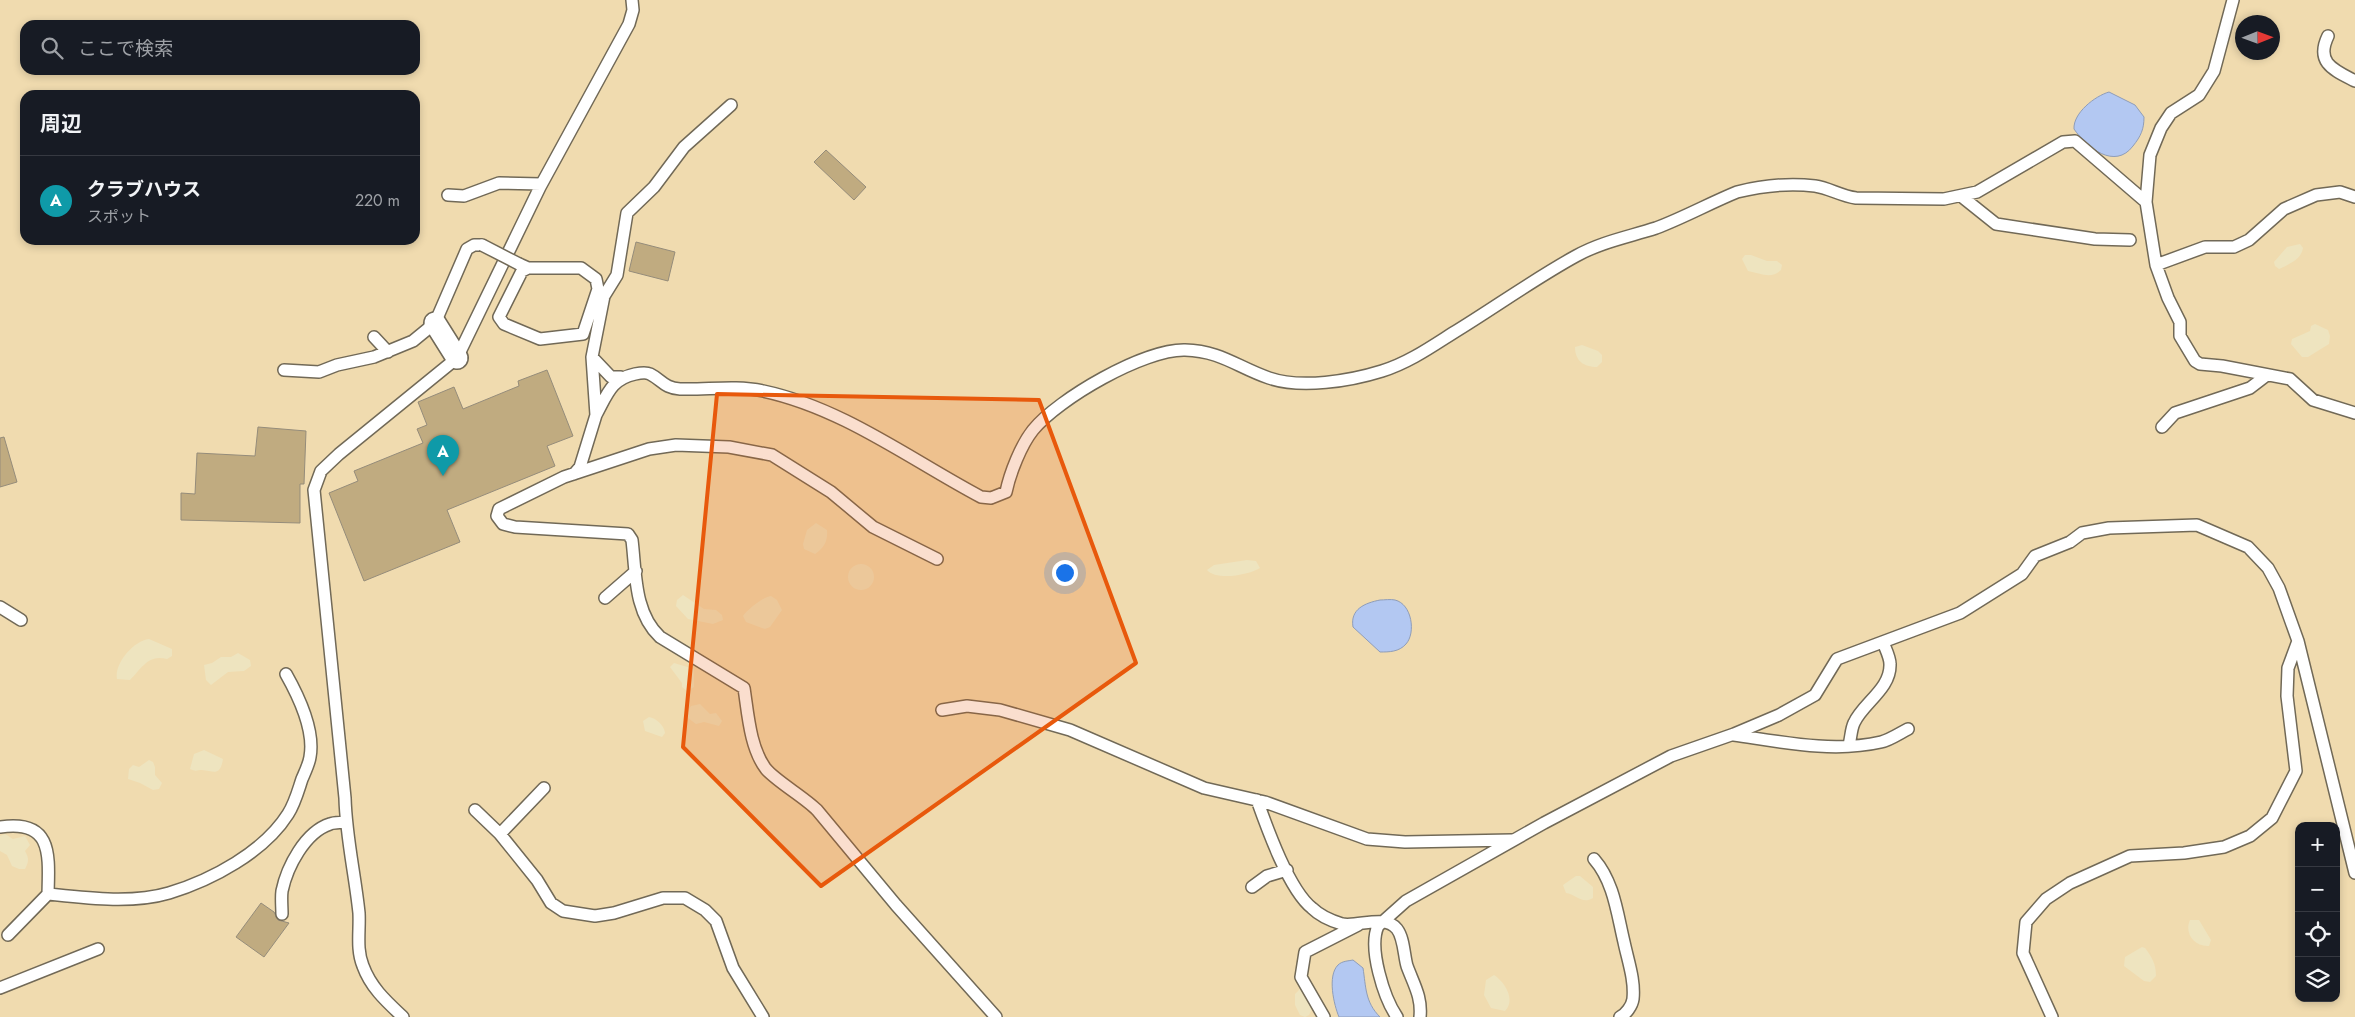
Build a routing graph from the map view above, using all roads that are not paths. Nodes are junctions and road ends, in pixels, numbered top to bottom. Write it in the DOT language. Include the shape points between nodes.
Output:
graph roads {
  1 [pos="632,0"];
  2 [pos="2233,0"];
  3 [pos="2328,36"];
  4 [pos="2355,81"];
  5 [pos="731,105"];
  6 [pos="541,184"];
  7 [pos="448,195"];
  8 [pos="1961,196"];
  9 [pos="2355,197"];
  10 [pos="2146,202"];
  11 [pos="2130,240"];
  12 [pos="2156,265"];
  13 [pos="523,266"];
  14 [pos="435,323"];
  15 [pos="374,337"];
  16 [pos="388,352"];
  17 [pos="592,357"];
  18 [pos="457,358"];
  19 [pos="284,370"];
  20 [pos="2267,375"];
  21 [pos="622,377"];
  22 [pos="2355,413"];
  23 [pos="596,415"];
  24 [pos="2162,427"];
  25 [pos="574,474"];
  26 [pos="937,559"];
  27 [pos="636,571"];
  28 [pos="605,598"];
  29 [pos="0,607"];
  30 [pos="21,620"];
  31 [pos="2298,641"];
  32 [pos="1883,642"];
  33 [pos="286,674"];
  34 [pos="942,710"];
  35 [pos="1908,729"];
  36 [pos="1734,734"];
  37 [pos="1850,745"];
  38 [pos="544,788"];
  39 [pos="1257,800"];
  40 [pos="475,810"];
  41 [pos="346,822"];
  42 [pos="0,827"];
  43 [pos="500,834"];
  44 [pos="1513,840"];
  45 [pos="1594,859"];
  46 [pos="1287,870"];
  47 [pos="2355,873"];
  48 [pos="1252,887"];
  49 [pos="48,894"];
  50 [pos="282,914"];
  51 [pos="1382,922"];
  52 [pos="1358,925"];
  53 [pos="8,935"];
  54 [pos="98,950"];
  55 [pos="0,988"];
  56 [pos="404,1017"];
  57 [pos="763,1017"];
  58 [pos="996,1017"];
  59 [pos="1324,1017"];
  60 [pos="1397,1017"];
  61 [pos="1420,1017"];
  62 [pos="1620,1017"];
  63 [pos="2052,1017"];
  1 -- 6 [label="lane" via="629,24"];
  2 -- 10 [label="lane" via="2214,71 2198,95 2170,113 2161,128 2150,155"];
  3 -- 4 [label="lane" via="2324,45 2326,63"];
  5 -- 17 [label="lane" via="684,147 654,187 627,214 617,275 604,296"];
  6 -- 7 [label="lane" via="499,183 464,196"];
  6 -- 18 [label="lane"];
  8 -- 10 [label="lane" via="1977,192 2063,142 2075,141"];
  8 -- 11 [label="lane" via="1996,224 2095,239"];
  8 -- 21 [label="lane" via="1944,199 1856,198 1816,186 1751,188 1737,192 1657,227 1598,245 1422,353 1383,371 1352,379 1284,381 1268,378 1228,358 1188,350 1141,360 1066,400 1041,421 1025,441 1006,492 991,498 982,497 902,450 796,400 736,387 678,389 663,385 645,373"];
  9 -- 12 [label="lane" via="2340,192 2316,195 2284,209 2248,240 2234,247 2205,247"];
  10 -- 12 [label="lane"];
  12 -- 20 [label="lane" via="2180,322 2180,336 2195,361"];
  13 -- 13 [label="lane" via="581,268 596,279 598,289 583,334 540,339 504,324 499,317"];
  13 -- 14 [label="lane, bridge" via="482,245 474,245 467,250"];
  14 -- 16 [label="lane" via="413,341"];
  14 -- 18 [label="street"];
  15 -- 16 [label="lane"];
  16 -- 19 [label="lane" via="318,372"];
  17 -- 21 [label="lane" via="611,377"];
  17 -- 23 [label="lane"];
  18 -- 41 [label="lane" via="339,454 321,471 314,490"];
  20 -- 22 [label="lane" via="2290,379 2313,400"];
  20 -- 24 [label="lane" via="2250,388 2174,413"];
  21 -- 23 [label="lane" via="610,388"];
  23 -- 25 [label="lane" via="580,467"];
  25 -- 26 [label="lane" via="663,446 729,447 772,455 831,492 873,527"];
  25 -- 27 [label="lane" via="530,492 499,509 497,516 503,524 515,527 628,534 632,540"];
  27 -- 28 [label="lane"];
  27 -- 58 [label="lane" via="641,609 651,629 744,688 757,752 767,770 817,810"];
  29 -- 30 [label="lane"];
  31 -- 32 [label="lane" via="2268,568 2248,547 2197,526 2109,528 2082,533 2070,542 2035,556 2022,574 1960,613"];
  31 -- 47 [label="lane"];
  31 -- 63 [label="lane" via="2288,668 2287,696 2296,770 2272,818 2250,836 2224,847 2130,856 2070,883 2046,899 2026,922 2023,953"];
  32 -- 36 [label="lane" via="1837,659 1815,695"];
  32 -- 37 [label="lane" via="1890,664 1887,677 1853,724"];
  33 -- 49 [label="lane" via="302,707 310,757 297,797 271,836 210,876 168,893 106,900"];
  34 -- 39 [label="lane" via="967,706 1000,710 1070,730 1204,788"];
  35 -- 37 [label="lane" via="1882,742"];
  36 -- 37 [label="lane" via="1804,745"];
  36 -- 44 [label="lane" via="1671,756"];
  38 -- 43 [label="lane"];
  39 -- 44 [label="lane" via="1367,839 1404,842"];
  39 -- 46 [label="lane"];
  40 -- 43 [label="lane"];
  41 -- 50 [label="lane" via="330,824 313,834 296,854 281,893"];
  41 -- 56 [label="lane" via="359,914 358,944 362,966 380,996"];
  42 -- 49 [label="lane" via="26,825 45,843 50,874"];
  43 -- 57 [label="lane" via="538,880 551,903 563,911 595,916 663,898 685,898 705,910 716,921 733,968"];
  44 -- 51 [label="lane" via="1406,902"];
  45 -- 62 [label="lane" via="1613,892 1631,971 1633,1001"];
  46 -- 48 [label="lane" via="1267,876"];
  46 -- 52 [label="lane" via="1309,907 1318,914 1342,924"];
  49 -- 53 [label="lane"];
  51 -- 52 [label="lane"];
  51 -- 60 [label="lane" via="1375,932 1377,965 1384,993"];
  51 -- 61 [label="lane" via="1398,930 1420,996"];
  52 -- 59 [label="lane" via="1305,952 1301,978"];
  54 -- 55 [label="lane"];
}
